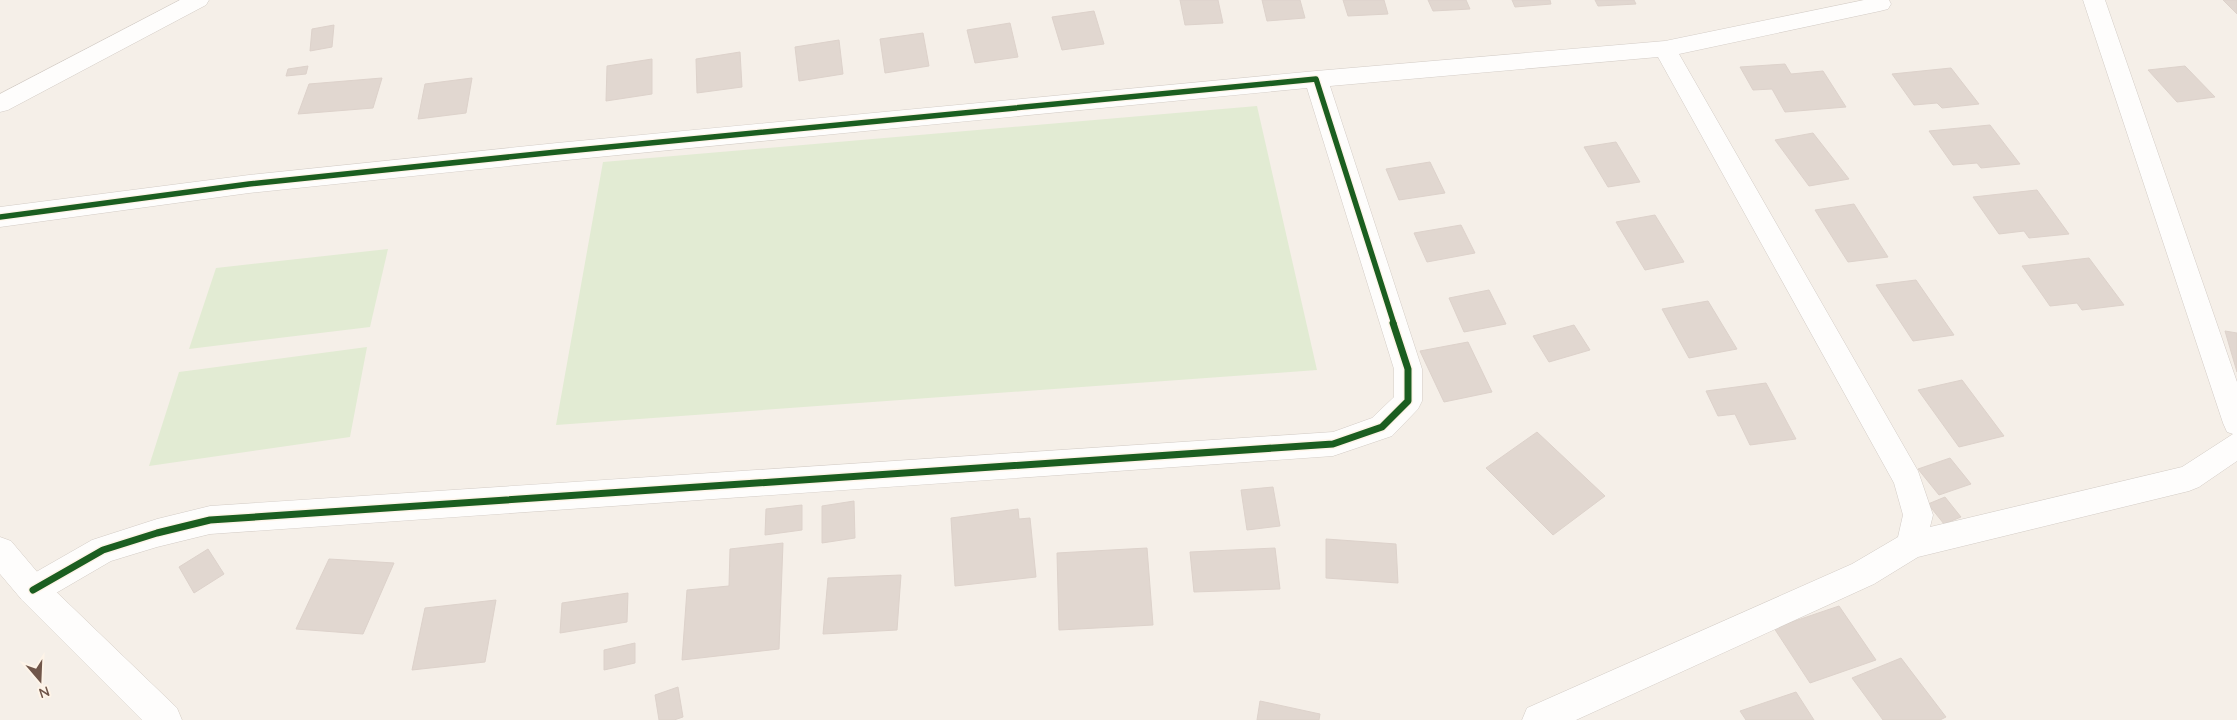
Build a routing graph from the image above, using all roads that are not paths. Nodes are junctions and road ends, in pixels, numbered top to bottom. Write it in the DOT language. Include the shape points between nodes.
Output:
graph roads {
  1 [pos="198,0"];
  2 [pos="2094,0"];
  3 [pos="1880,4"];
  4 [pos="1664,49"];
  5 [pos="1316,78"];
  6 [pos="0,104"];
  7 [pos="0,218"];
  8 [pos="2237,423"];
  9 [pos="2237,445"];
  10 [pos="1911,545"];
  11 [pos="0,551"];
  12 [pos="33,590"];
  13 [pos="165,720"];
  14 [pos="1539,720"];
  1 -- 6 [label="street"];
  2 -- 8 [label="street"];
  3 -- 4 [label="street"];
  4 -- 5 [label="street"];
  4 -- 10 [label="street" via="1908,480 1918,515"];
  5 -- 7 [label="street" via="249,184"];
  5 -- 12 [label="street" via="1408,370 1408,401 1382,427 1333,444 210,520 103,550"];
  9 -- 10 [label="street" via="2189,478"];
  10 -- 14 [label="street" via="1863,574"];
  11 -- 12 [label="street"];
  12 -- 13 [label="street"];
}
